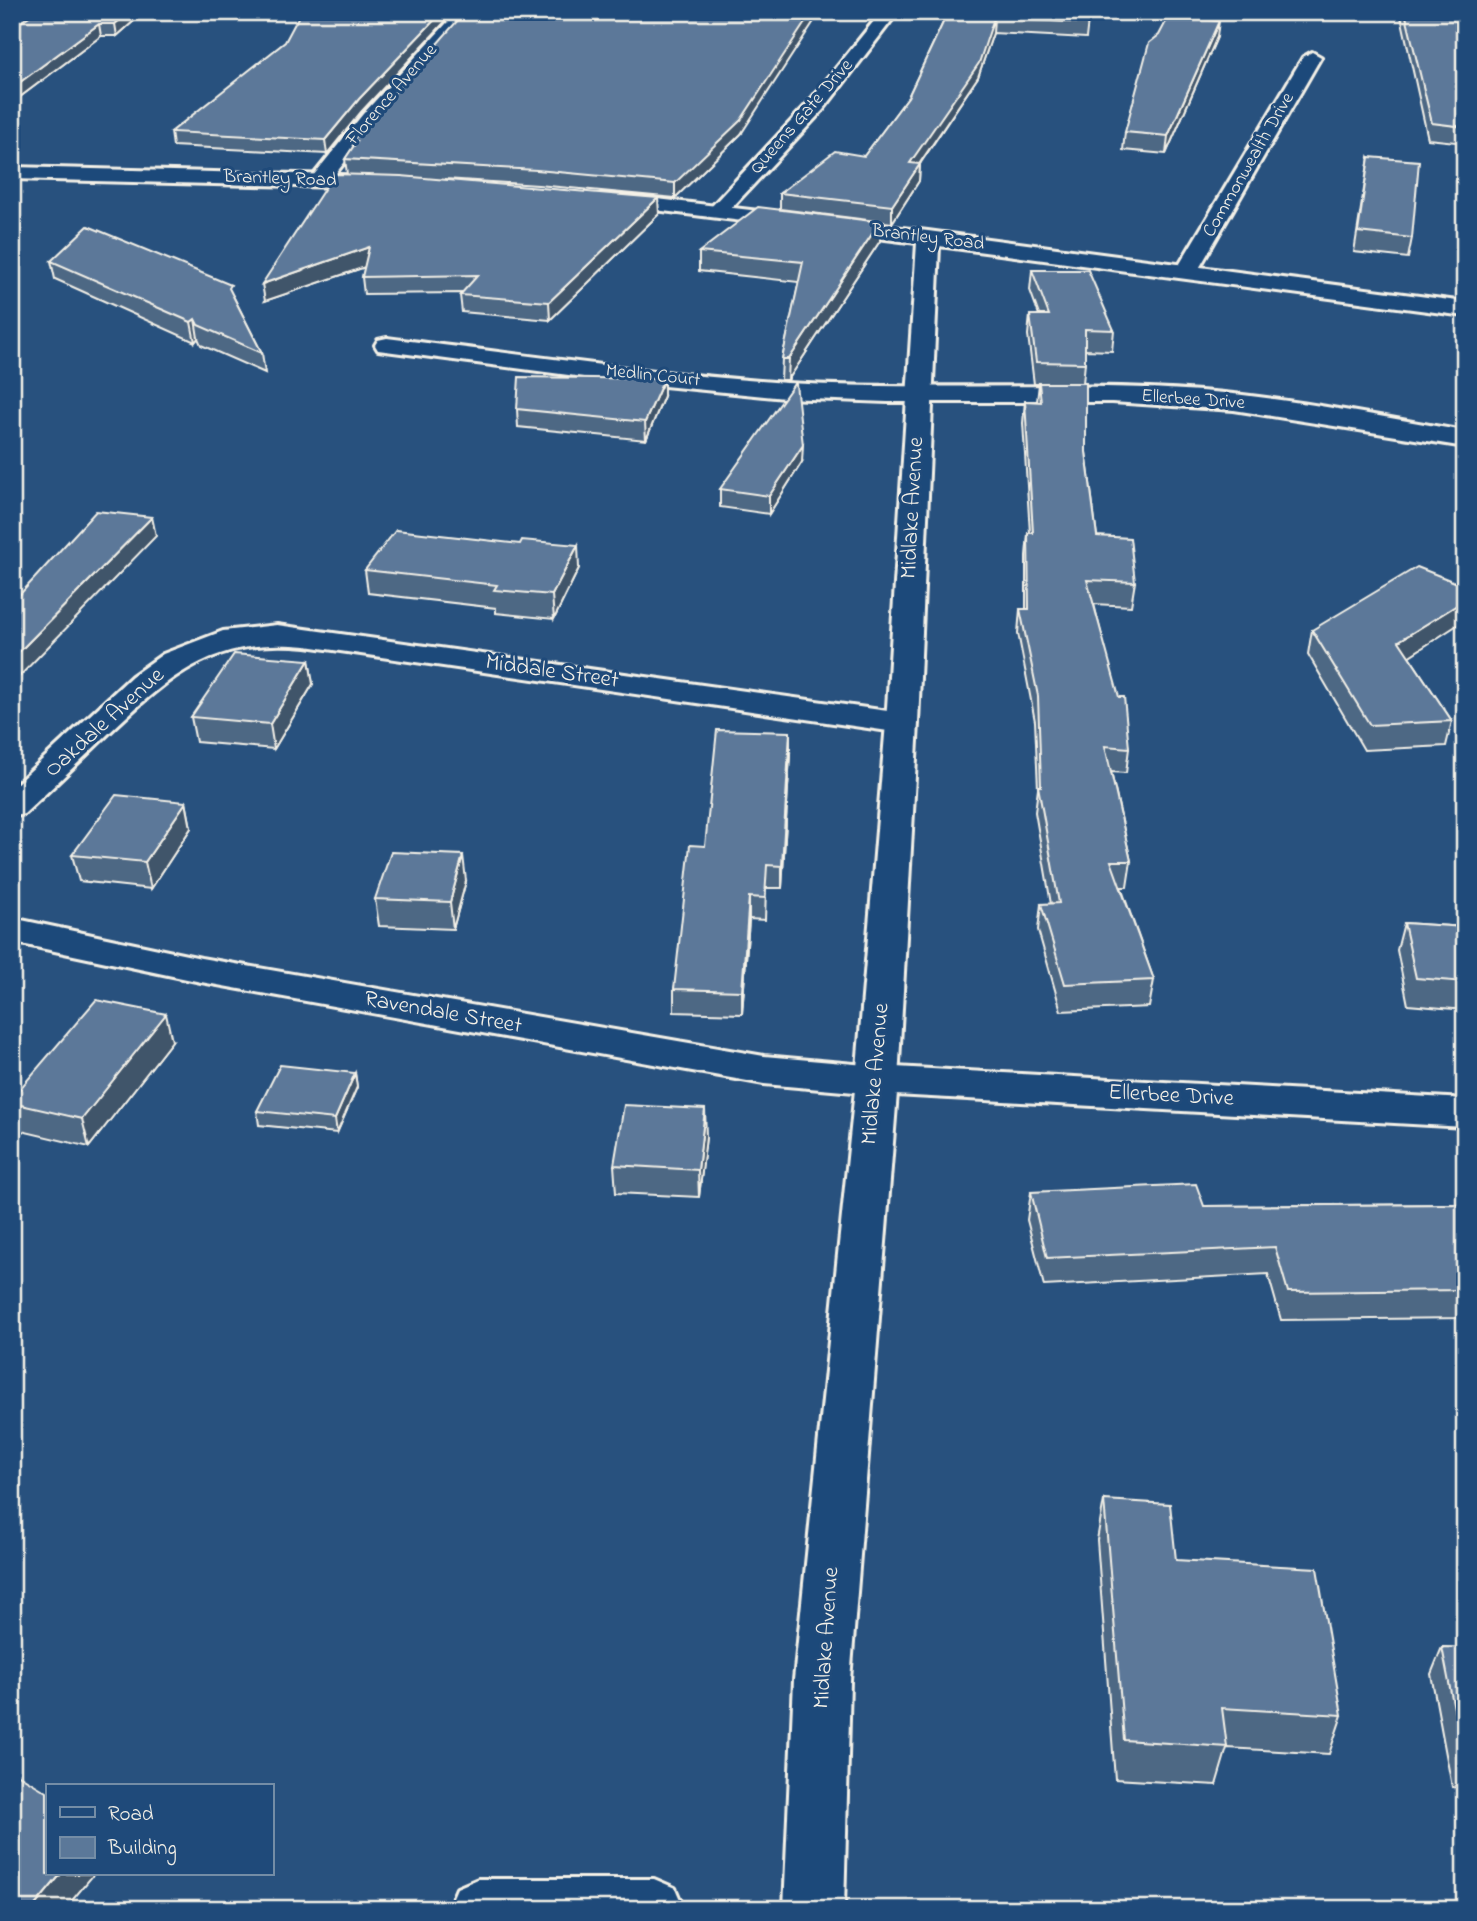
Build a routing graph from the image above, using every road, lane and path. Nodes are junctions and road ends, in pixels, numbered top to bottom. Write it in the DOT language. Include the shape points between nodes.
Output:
graph roads {
  1 [pos="466,12"];
  2 [pos="884,20"];
  3 [pos="1312,57"];
  4 [pos="12,173"];
  5 [pos="320,180"];
  6 [pos="403,183"];
  7 [pos="587,198"];
  8 [pos="718,211"];
  9 [pos="929,238"];
  10 [pos="1186,272"];
  11 [pos="1465,309"];
  12 [pos="387,345"];
  13 [pos="919,394"];
  14 [pos="1465,439"];
  15 [pos="204,648"];
  16 [pos="902,723"];
  17 [pos="12,807"];
  18 [pos="12,930"];
  19 [pos="877,1080"];
  20 [pos="1465,1113"];
  21 [pos="478,1909"];
  22 [pos="654,1909"];
  23 [pos="814,1909"];
  1 -- 5 [label="street, Florence Avenue"];
  2 -- 8 [label="street, Queens Gate Drive" via="816,106"];
  3 -- 10 [label="street, Commonwealth Drive"];
  4 -- 5 [label="street, Brantley Road"];
  5 -- 6 [label="street, Brantley Road"];
  7 -- 8 [label="street, Brantley Road"];
  8 -- 9 [label="street, Brantley Road"];
  9 -- 10 [label="street, Brantley Road"];
  9 -- 13 [label="street, Midlake Avenue"];
  10 -- 11 [label="street, Brantley Road"];
  12 -- 13 [label="street, Medlin Court" via="645,377"];
  13 -- 14 [label="street, Ellerbee Drive" via="1205,399"];
  13 -- 16 [label="street, Midlake Avenue"];
  15 -- 16 [label="street, Middale Street" via="234,638 306,636"];
  15 -- 17 [label="street, Oakdale Avenue" via="174,661 143,684"];
  16 -- 19 [label="street, Midlake Avenue"];
  18 -- 19 [label="street, Ravendale Street" via="201,970 764,1070"];
  19 -- 20 [label="street, Ellerbee Drive"];
  19 -- 23 [label="street, Midlake Avenue" via="822,1680"];
  21 -- 22 [label="street"];
}
